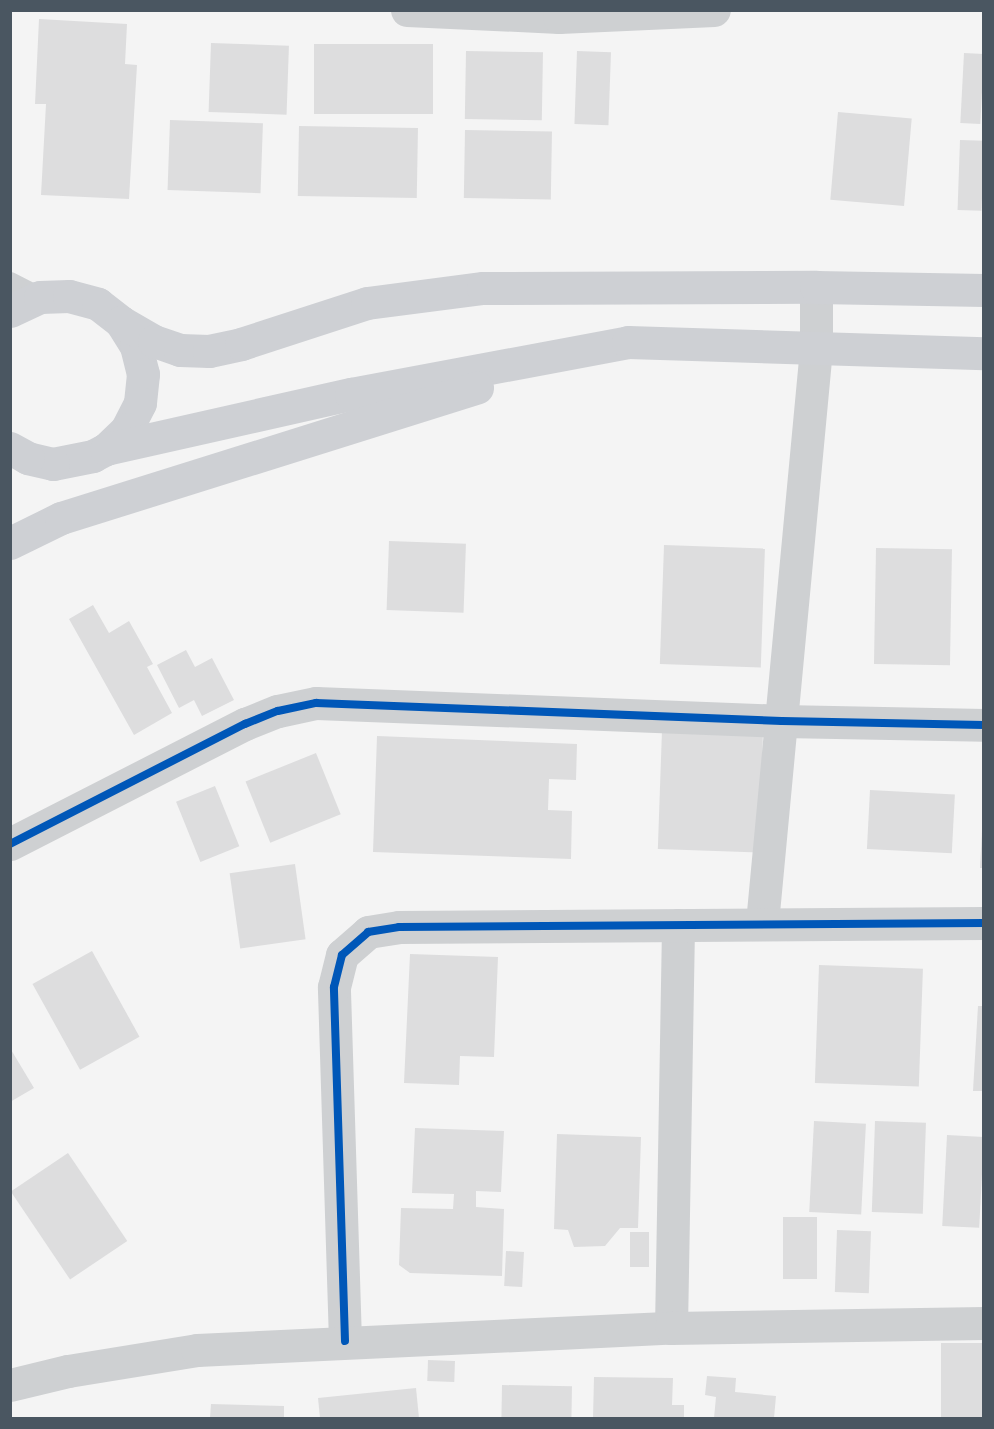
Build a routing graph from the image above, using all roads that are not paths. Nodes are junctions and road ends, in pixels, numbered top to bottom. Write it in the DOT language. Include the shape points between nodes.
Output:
graph roads {
  1 [pos="407,10"];
  2 [pos="714,10"];
  3 [pos="10,282"];
  4 [pos="816,287"];
  5 [pos="984,290"];
  6 [pos="40,297"];
  7 [pos="10,311"];
  8 [pos="121,322"];
  9 [pos="628,342"];
  10 [pos="816,349"];
  11 [pos="984,353"];
  12 [pos="10,448"];
  13 [pos="106,449"];
  14 [pos="53,464"];
  15 [pos="10,475"];
  16 [pos="10,543"];
  17 [pos="782,721"];
  18 [pos="984,725"];
  19 [pos="10,844"];
  20 [pos="762,923"];
  21 [pos="984,923"];
  22 [pos="678,924"];
  23 [pos="984,1323"];
  24 [pos="671,1328"];
  25 [pos="345,1341"];
  26 [pos="10,1385"];
  1 -- 2 [label="street" via="559,17"];
  3 -- 6 [label="lane"];
  4 -- 5 [label="street"];
  4 -- 8 [label="street" via="483,288 367,303 209,351 180,350 154,341"];
  4 -- 10 [label="street"];
  6 -- 7 [label="street"];
  6 -- 8 [label="street" via="69,296 98,304"];
  8 -- 13 [label="street" via="136,346 143,374 140,403 127,429"];
  9 -- 10 [label="street"];
  9 -- 13 [label="street" via="351,394"];
  9 -- 16 [label="street" via="61,518"];
  10 -- 11 [label="street"];
  10 -- 17 [label="street"];
  12 -- 14 [label="street" via="28,458"];
  13 -- 14 [label="street" via="93,456"];
  14 -- 15 [label="street"];
  17 -- 18 [label="street"];
  17 -- 19 [label="street" via="316,703 278,711 245,724"];
  17 -- 20 [label="street"];
  20 -- 21 [label="street"];
  20 -- 22 [label="street"];
  22 -- 24 [label="street"];
  22 -- 25 [label="street" via="399,927 368,932 342,955 334,987"];
  23 -- 24 [label="street"];
  24 -- 25 [label="street"];
  25 -- 26 [label="street" via="197,1350 68,1371"];
}
